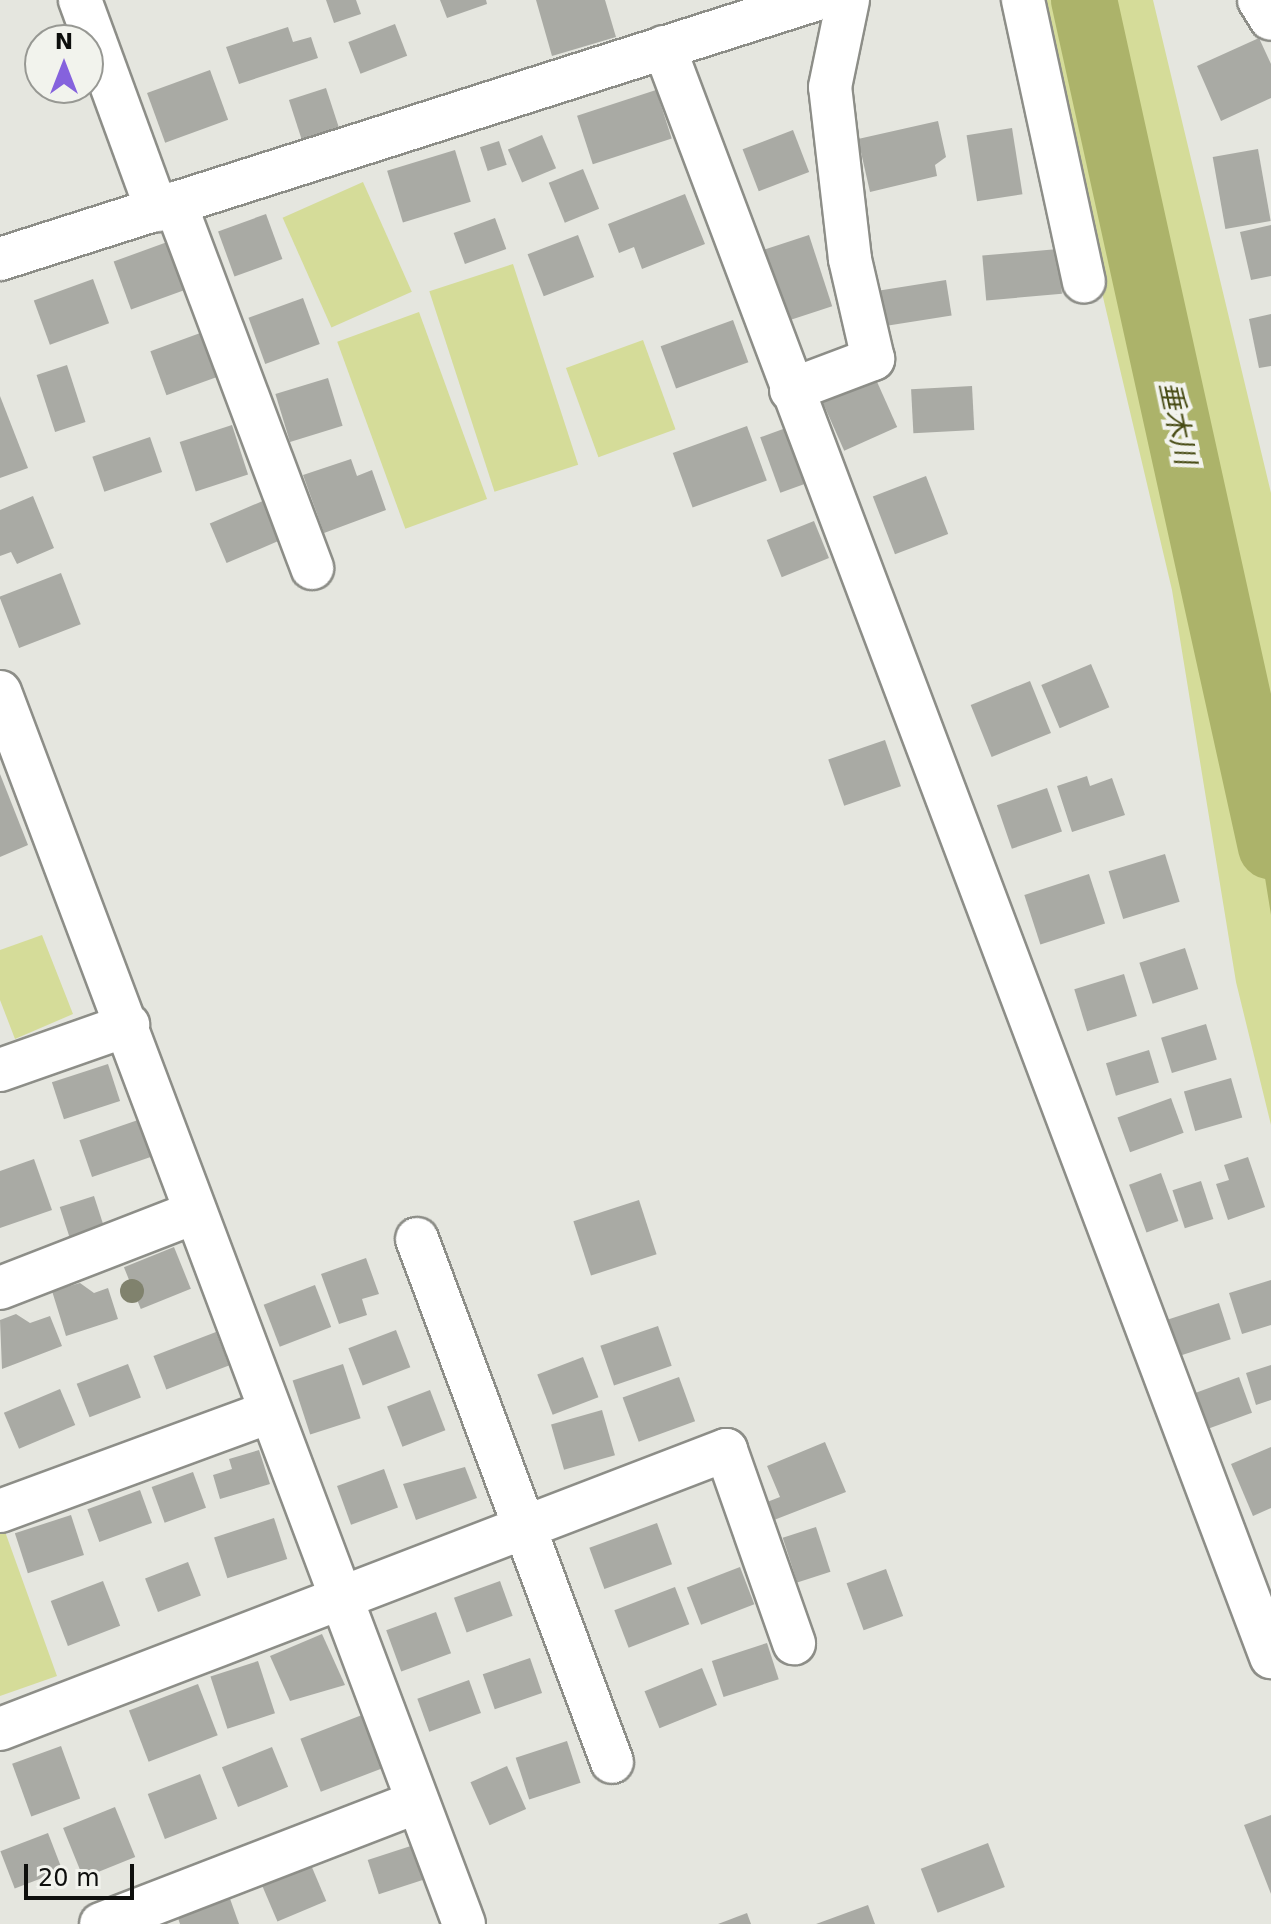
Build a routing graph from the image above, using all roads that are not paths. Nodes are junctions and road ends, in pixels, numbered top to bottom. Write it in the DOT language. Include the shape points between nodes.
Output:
graph roads {
  1 [pos="80,0"];
  2 [pos="814,0"];
  3 [pos="848,0"];
  4 [pos="1023,0"];
  5 [pos="1259,0"];
  6 [pos="1271,19"];
  7 [pos="664,47"];
  8 [pos="166,206"];
  9 [pos="0,259"];
  10 [pos="1084,281"];
  11 [pos="791,390"];
  12 [pos="312,568"];
  13 [pos="0,692"];
  14 [pos="128,1025"];
  15 [pos="0,1070"];
  16 [pos="193,1213"];
  17 [pos="417,1239"];
  18 [pos="0,1288"];
  19 [pos="267,1413"];
  20 [pos="0,1511"];
  21 [pos="524,1529"];
  22 [pos="338,1602"];
  23 [pos="794,1643"];
  24 [pos="1271,1657"];
  25 [pos="0,1729"];
  26 [pos="612,1762"];
  27 [pos="417,1802"];
  28 [pos="101,1924"];
  29 [pos="464,1924"];
  1 -- 8 [label="street"];
  2 -- 7 [label="street"];
  3 -- 11 [label="street" via="830,87 850,259 873,359"];
  4 -- 10 [label="street"];
  5 -- 6 [label="street"];
  7 -- 8 [label="street"];
  7 -- 11 [label="street"];
  8 -- 9 [label="street"];
  8 -- 12 [label="street"];
  11 -- 24 [label="street"];
  13 -- 14 [label="street"];
  14 -- 15 [label="street"];
  14 -- 16 [label="street"];
  16 -- 18 [label="street"];
  16 -- 19 [label="street"];
  17 -- 21 [label="street"];
  19 -- 20 [label="street"];
  19 -- 22 [label="street"];
  21 -- 22 [label="street"];
  21 -- 23 [label="street" via="726,1450"];
  21 -- 26 [label="street"];
  22 -- 25 [label="street"];
  22 -- 27 [label="street"];
  27 -- 28 [label="street"];
  27 -- 29 [label="street"];
}
